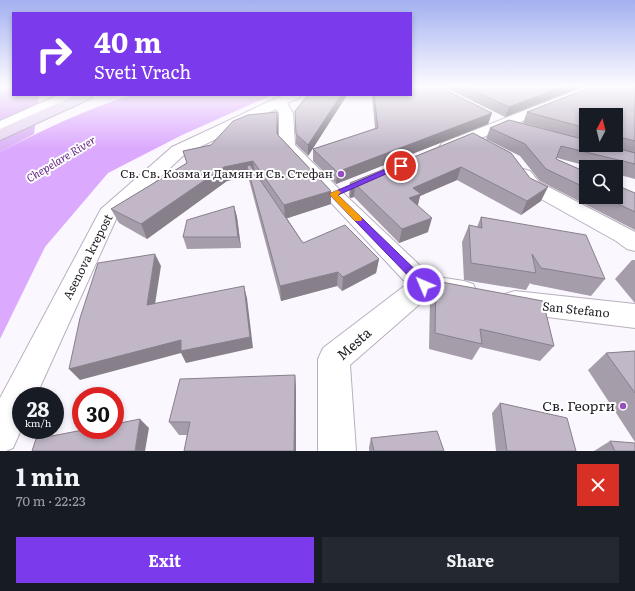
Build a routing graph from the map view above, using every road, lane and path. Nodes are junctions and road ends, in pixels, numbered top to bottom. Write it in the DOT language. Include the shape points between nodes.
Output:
graph roads {
  1 [pos="44,107"];
  2 [pos="61,107"];
  3 [pos="269,107"];
  4 [pos="286,107"];
  5 [pos="545,107"];
  6 [pos="484,114"];
  7 [pos="504,124"];
  8 [pos="0,128"];
  9 [pos="526,130"];
  10 [pos="0,135"];
  11 [pos="469,138"];
  12 [pos="488,148"];
  13 [pos="433,153"];
  14 [pos="513,161"];
  15 [pos="635,243"];
  16 [pos="424,285"];
  17 [pos="635,316"];
  18 [pos="0,435"];
  19 [pos="337,451"];
  1 -- 8 [label="street"];
  2 -- 10 [label="main road"];
  3 -- 18 [label="street, Asenova krepost" via="178,151 108,214"];
  4 -- 16 [label="street" via="287,146 340,191"];
  5 -- 7 [label="street"];
  6 -- 7 [label="street"];
  7 -- 9 [label="street"];
  7 -- 11 [label="street"];
  11 -- 12 [label="street"];
  11 -- 13 [label="street"];
  14 -- 15 [label="street" via="532,186"];
  16 -- 17 [label="street, San Stefano" via="542,306"];
  16 -- 19 [label="street, Mesta" via="334,359"];
}
